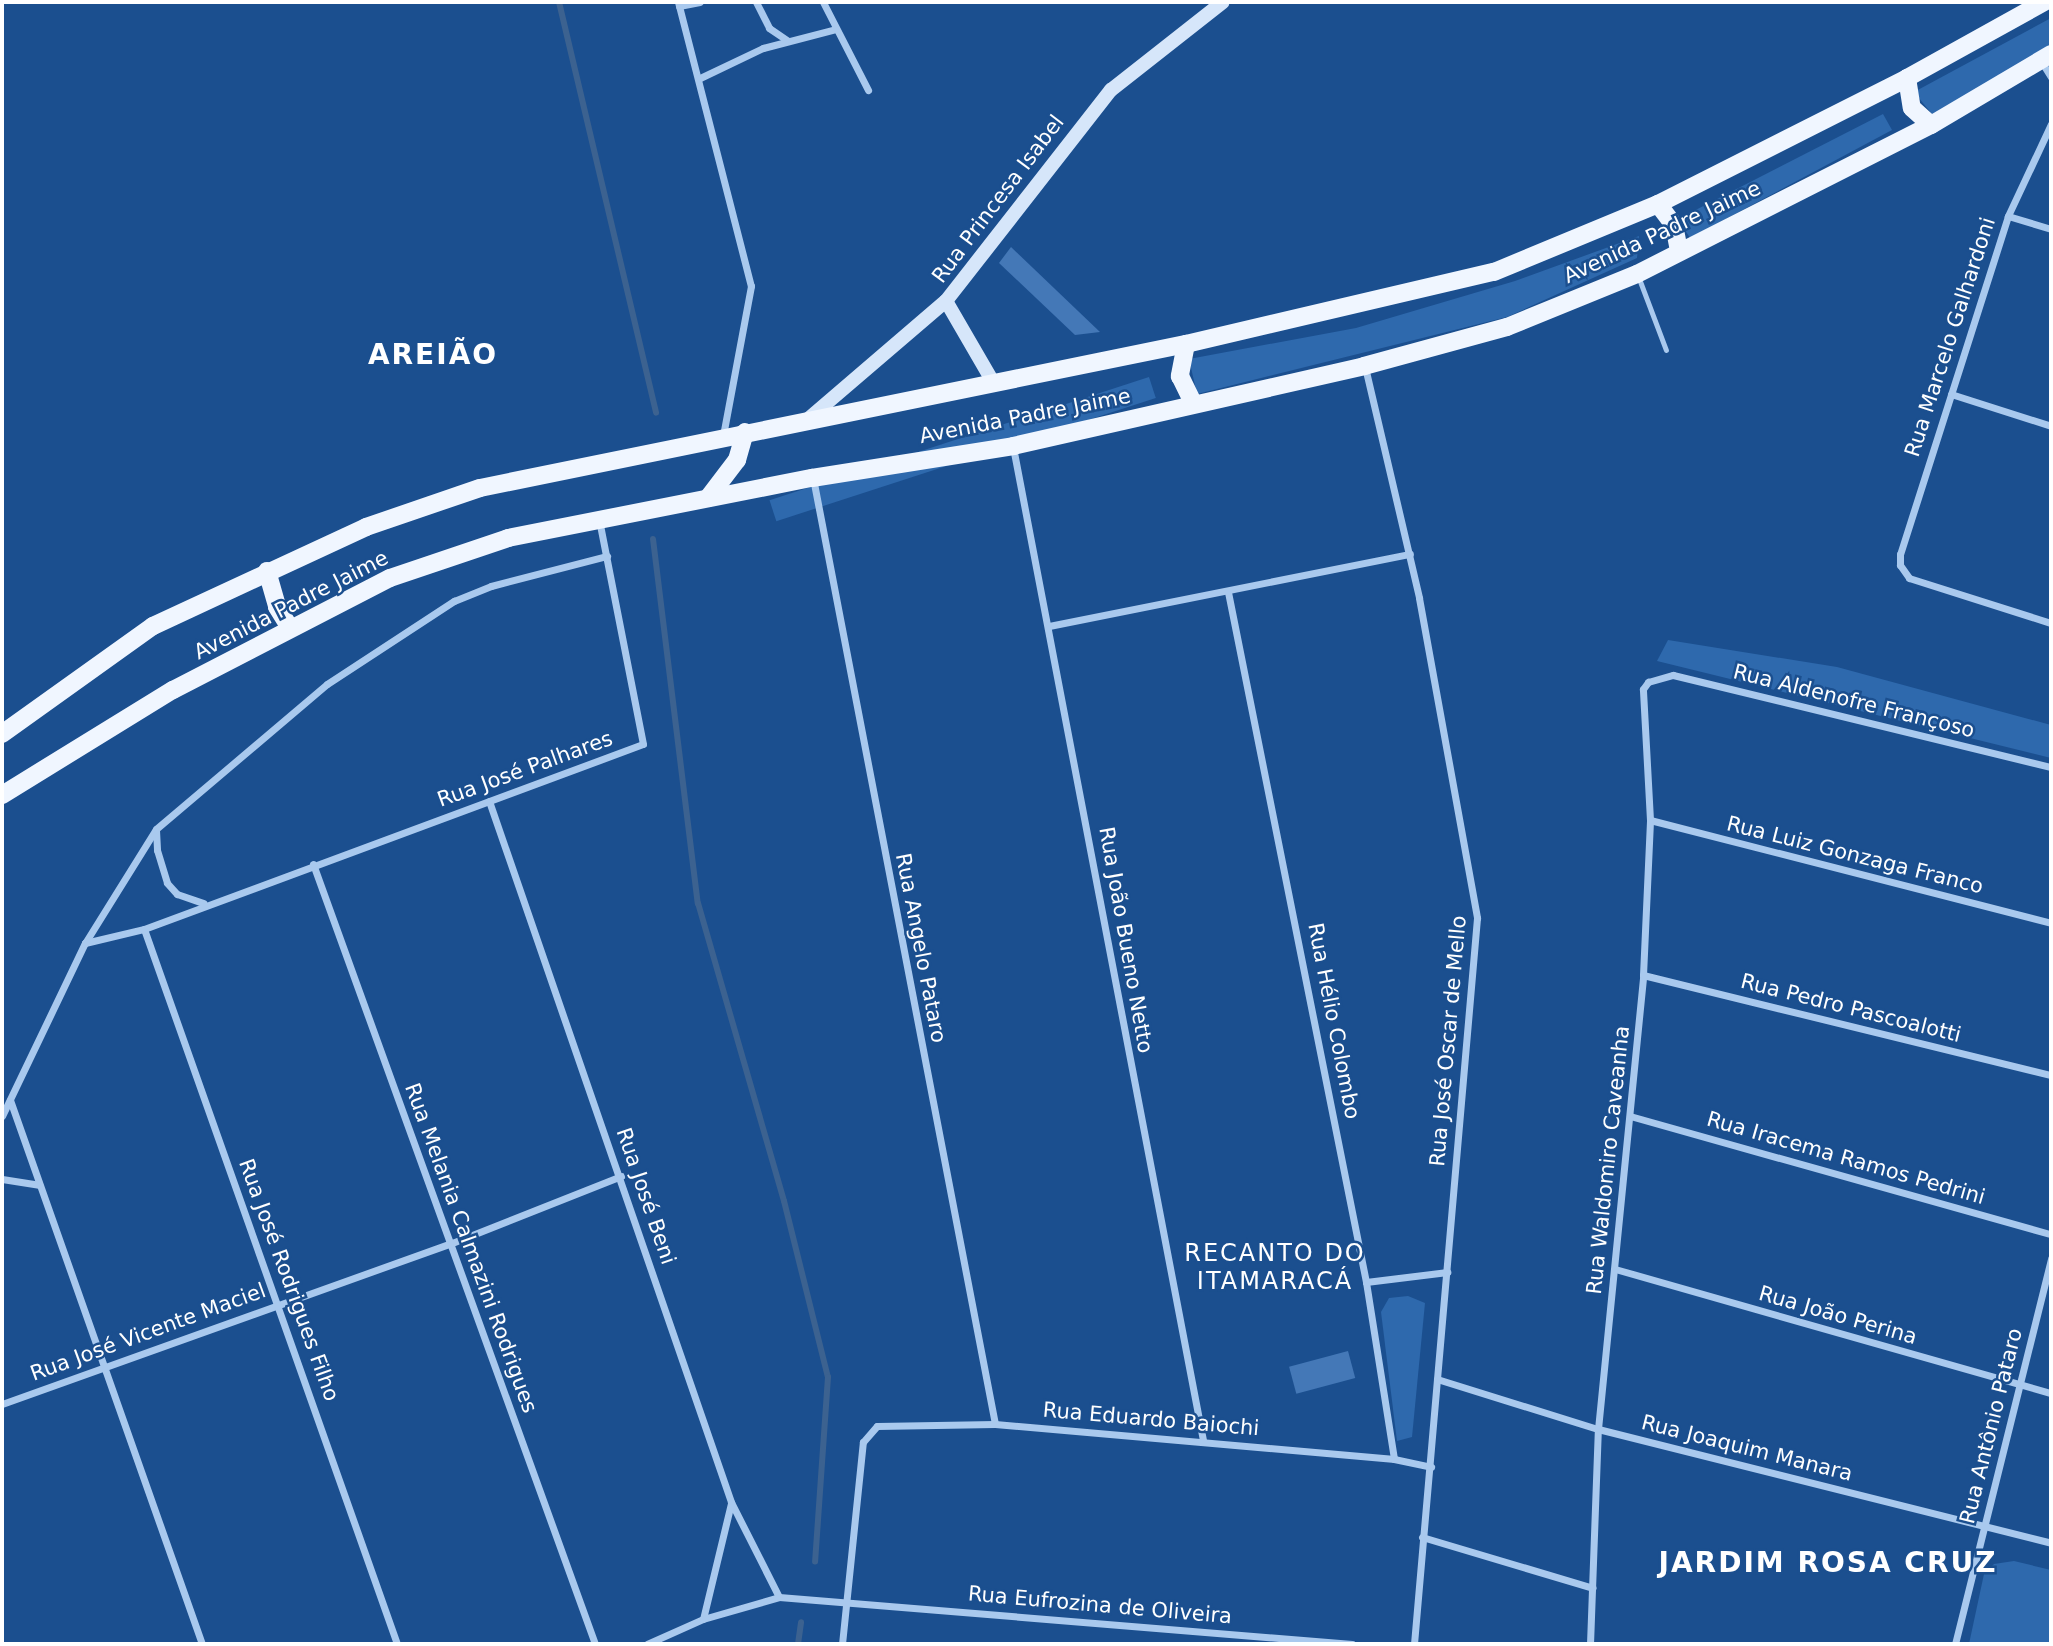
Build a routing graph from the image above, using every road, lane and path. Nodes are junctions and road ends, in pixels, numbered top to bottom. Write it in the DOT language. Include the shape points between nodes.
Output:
graph roads {
  1 [pos="700,2"];
  2 [pos="756,2"];
  3 [pos="823,2"];
  4 [pos="1223,2"];
  5 [pos="2044,2"];
  6 [pos="679,4"];
  7 [pos="836,29"];
  8 [pos="787,40"];
  9 [pos="2046,57"];
  10 [pos="2051,77"];
  11 [pos="700,78"];
  12 [pos="1907,78"];
  13 [pos="868,90"];
  14 [pos="2051,124"];
  15 [pos="1931,125"];
  16 [pos="1658,204"];
  17 [pos="2008,216"];
  18 [pos="2051,229"];
  19 [pos="1679,251"];
  20 [pos="1637,274"];
  21 [pos="946,301"];
  22 [pos="1186,344"];
  23 [pos="1666,350"];
  24 [pos="1364,366"];
  25 [pos="993,383"];
  26 [pos="1951,394"];
  27 [pos="1193,403"];
  28 [pos="806,422"];
  29 [pos="2051,426"];
  30 [pos="745,432"];
  31 [pos="723,436"];
  32 [pos="1013,446"];
  33 [pos="813,478"];
  34 [pos="708,498"];
  35 [pos="599,519"];
  36 [pos="1410,554"];
  37 [pos="607,556"];
  38 [pos="267,571"];
  39 [pos="1228,592"];
  40 [pos="2051,623"];
  41 [pos="289,626"];
  42 [pos="1049,626"];
  43 [pos="1648,682"];
  44 [pos="2,734"];
  45 [pos="2051,767"];
  46 [pos="2,795"];
  47 [pos="489,802"];
  48 [pos="1650,820"];
  49 [pos="156,829"];
  50 [pos="313,864"];
  51 [pos="203,904"];
  52 [pos="2051,923"];
  53 [pos="144,929"];
  54 [pos="85,943"];
  55 [pos="1643,975"];
  56 [pos="2051,1075"];
  57 [pos="10,1099"];
  58 [pos="2,1116"];
  59 [pos="1630,1116"];
  60 [pos="621,1176"];
  61 [pos="2,1180"];
  62 [pos="39,1185"];
  63 [pos="2051,1234"];
  64 [pos="452,1243"];
  65 [pos="2051,1258"];
  66 [pos="1615,1269"];
  67 [pos="1447,1272"];
  68 [pos="1366,1282"];
  69 [pos="280,1302"];
  70 [pos="103,1368"];
  71 [pos="1437,1379"];
  72 [pos="2018,1384"];
  73 [pos="2051,1393"];
  74 [pos="2,1404"];
  75 [pos="995,1424"];
  76 [pos="1598,1429"];
  77 [pos="1203,1440"];
  78 [pos="1394,1459"];
  79 [pos="1430,1467"];
  80 [pos="731,1502"];
  81 [pos="1984,1525"];
  82 [pos="1422,1537"];
  83 [pos="2051,1543"];
  84 [pos="1593,1588"];
  85 [pos="779,1597"];
  86 [pos="845,1602"];
  87 [pos="703,1619"];
  88 [pos="660,1642"];
  89 [pos="202,1644"];
  90 [pos="397,1644"];
  91 [pos="595,1644"];
  92 [pos="647,1644"];
  93 [pos="842,1644"];
  94 [pos="1352,1644"];
  95 [pos="1414,1644"];
  96 [pos="1591,1644"];
  97 [pos="1955,1644"];
  1 -- 6 [label="street"];
  2 -- 8 [label="street" via="769,29"];
  3 -- 7 [label="street"];
  4 -- 21 [label="street, Rua Princesa Isabel" via="1111,90"];
  5 -- 12 [label="main road, Avenida Padre Jaime"];
  6 -- 11 [label="street"];
  7 -- 8 [label="street"];
  7 -- 13 [label="street"];
  8 -- 11 [label="street"];
  9 -- 10 [label="street"];
  9 -- 15 [label="main road, Avenida Padre Jaime"];
  11 -- 31 [label="street" via="751,286"];
  12 -- 15 [label="main road" via="1912,108"];
  12 -- 16 [label="main road, Avenida Padre Jaime"];
  14 -- 17 [label="street, Rua Marcelo Galhardoni"];
  15 -- 19 [label="main road, Avenida Padre Jaime"];
  16 -- 19 [label="main road" via="1674,225"];
  16 -- 22 [label="main road, Avenida Padre Jaime" via="1494,272"];
  17 -- 18 [label="street"];
  17 -- 26 [label="street, Rua Marcelo Galhardoni"];
  19 -- 20 [label="main road, Avenida Padre Jaime"];
  20 -- 23 [label="lane"];
  20 -- 24 [label="main road, Avenida Padre Jaime" via="1507,327"];
  21 -- 25 [label="street, Avenida Padre Jaime"];
  21 -- 28 [label="street, Rua Princesa Isabel"];
  22 -- 25 [label="main road, Avenida Padre Jaime"];
  22 -- 27 [label="main road" via="1180,376"];
  24 -- 27 [label="main road, Avenida Padre Jaime"];
  24 -- 36 [label="street, Rua José Oscar de Mello"];
  25 -- 28 [label="main road, Avenida Padre Jaime"];
  26 -- 29 [label="street"];
  26 -- 40 [label="street, Rua Marcelo Galhardoni" via="1901,542 1900,565 1909,578"];
  27 -- 32 [label="main road, Avenida Padre Jaime"];
  28 -- 30 [label="main road, Avenida Padre Jaime"];
  30 -- 31 [label="main road, Avenida Padre Jaime"];
  30 -- 34 [label="main road" via="737,460"];
  31 -- 38 [label="main road, Avenida Padre Jaime" via="480,488 366,527"];
  32 -- 33 [label="main road, Avenida Padre Jaime"];
  32 -- 42 [label="street, Rua João Bueno Netto"];
  33 -- 34 [label="main road, Avenida Padre Jaime"];
  33 -- 75 [label="street, Rua Angelo Pataro"];
  34 -- 35 [label="main road, Avenida Padre Jaime"];
  35 -- 37 [label="street, Rua José Palhares"];
  35 -- 41 [label="main road, Avenida Padre Jaime" via="508,538 404,573"];
  36 -- 39 [label="street"];
  36 -- 67 [label="street, Rua José Oscar de Mello" via="1478,918"];
  37 -- 47 [label="street, Rua José Palhares" via="643,744"];
  37 -- 49 [label="street" via="491,586 454,601 327,684"];
  38 -- 41 [label="main road" via="277,607"];
  38 -- 44 [label="main road, Avenida Padre Jaime" via="153,626"];
  39 -- 42 [label="street"];
  39 -- 68 [label="street, Rua Hélio Colombo"];
  41 -- 46 [label="main road, Avenida Padre Jaime" via="173,690"];
  42 -- 77 [label="street, Rua João Bueno Netto"];
  43 -- 45 [label="street, Rua Aldenofre Françoso" via="1673,675"];
  43 -- 48 [label="street, Rua Waldomiro Caveanha" via="1640,698"];
  47 -- 50 [label="street, Rua José Palhares"];
  47 -- 60 [label="street, Rua José Beni"];
  48 -- 52 [label="street, Rua Luiz Gonzaga Franco"];
  48 -- 55 [label="street, Rua Waldomiro Caveanha"];
  49 -- 51 [label="street" via="167,883 177,894"];
  49 -- 54 [label="street"];
  50 -- 51 [label="street, Rua José Palhares"];
  50 -- 64 [label="street, Rua Melania Calmazini Rodrigues"];
  51 -- 53 [label="street, Rua José Palhares"];
  53 -- 54 [label="street, Rua José Palhares"];
  53 -- 69 [label="street, Rua José Rodrigues Filho"];
  54 -- 57 [label="street"];
  55 -- 56 [label="street, Rua Pedro Pascoalotti"];
  55 -- 59 [label="street, Rua Waldomiro Caveanha"];
  57 -- 58 [label="street"];
  57 -- 62 [label="street"];
  59 -- 63 [label="street, Rua Iracema Ramos Pedrini"];
  59 -- 66 [label="street, Rua Waldomiro Caveanha"];
  60 -- 64 [label="street, Rua José Vicente Maciel"];
  60 -- 80 [label="street, Rua José Beni"];
  61 -- 62 [label="street"];
  62 -- 70 [label="street"];
  64 -- 69 [label="street, Rua José Vicente Maciel"];
  64 -- 91 [label="street, Rua Melania Calmazini Rodrigues"];
  65 -- 72 [label="street, Rua Antônio Pataro"];
  66 -- 72 [label="street, Rua João Perina"];
  66 -- 76 [label="street, Rua Waldomiro Caveanha"];
  67 -- 68 [label="street"];
  67 -- 71 [label="street, Rua José Oscar de Mello"];
  68 -- 78 [label="street, Rua Hélio Colombo"];
  69 -- 70 [label="street, Rua José Vicente Maciel"];
  69 -- 90 [label="street, Rua José Rodrigues Filho"];
  70 -- 74 [label="street, Rua José Vicente Maciel"];
  70 -- 89 [label="street"];
  71 -- 76 [label="street, Rua Joaquim Manara"];
  71 -- 79 [label="street, Rua José Oscar de Mello"];
  72 -- 73 [label="street, Rua João Perina"];
  72 -- 81 [label="street, Rua Antônio Pataro"];
  75 -- 77 [label="street, Rua Eduardo Baiochi"];
  75 -- 86 [label="street, Rua Eduardo Baiochi" via="887,1424 869,1431 863,1442"];
  76 -- 81 [label="street, Rua Joaquim Manara"];
  76 -- 84 [label="street, Rua Waldomiro Caveanha"];
  77 -- 78 [label="street, Rua Eduardo Baiochi"];
  78 -- 79 [label="street, Rua Eduardo Baiochi"];
  79 -- 82 [label="street, Rua José Oscar de Mello"];
  80 -- 85 [label="street, Rua José Beni"];
  80 -- 87 [label="street"];
  81 -- 83 [label="street, Rua Joaquim Manara"];
  81 -- 97 [label="street, Rua Antônio Pataro"];
  82 -- 84 [label="street"];
  82 -- 95 [label="street, Rua José Oscar de Mello"];
  84 -- 96 [label="street, Rua Waldomiro Caveanha"];
  85 -- 86 [label="street, Rua Eufrozina de Oliveira"];
  85 -- 87 [label="street"];
  86 -- 93 [label="street"];
  86 -- 94 [label="street, Rua Eufrozina de Oliveira"];
  87 -- 88 [label="street"];
  88 -- 92 [label="street"];
}
